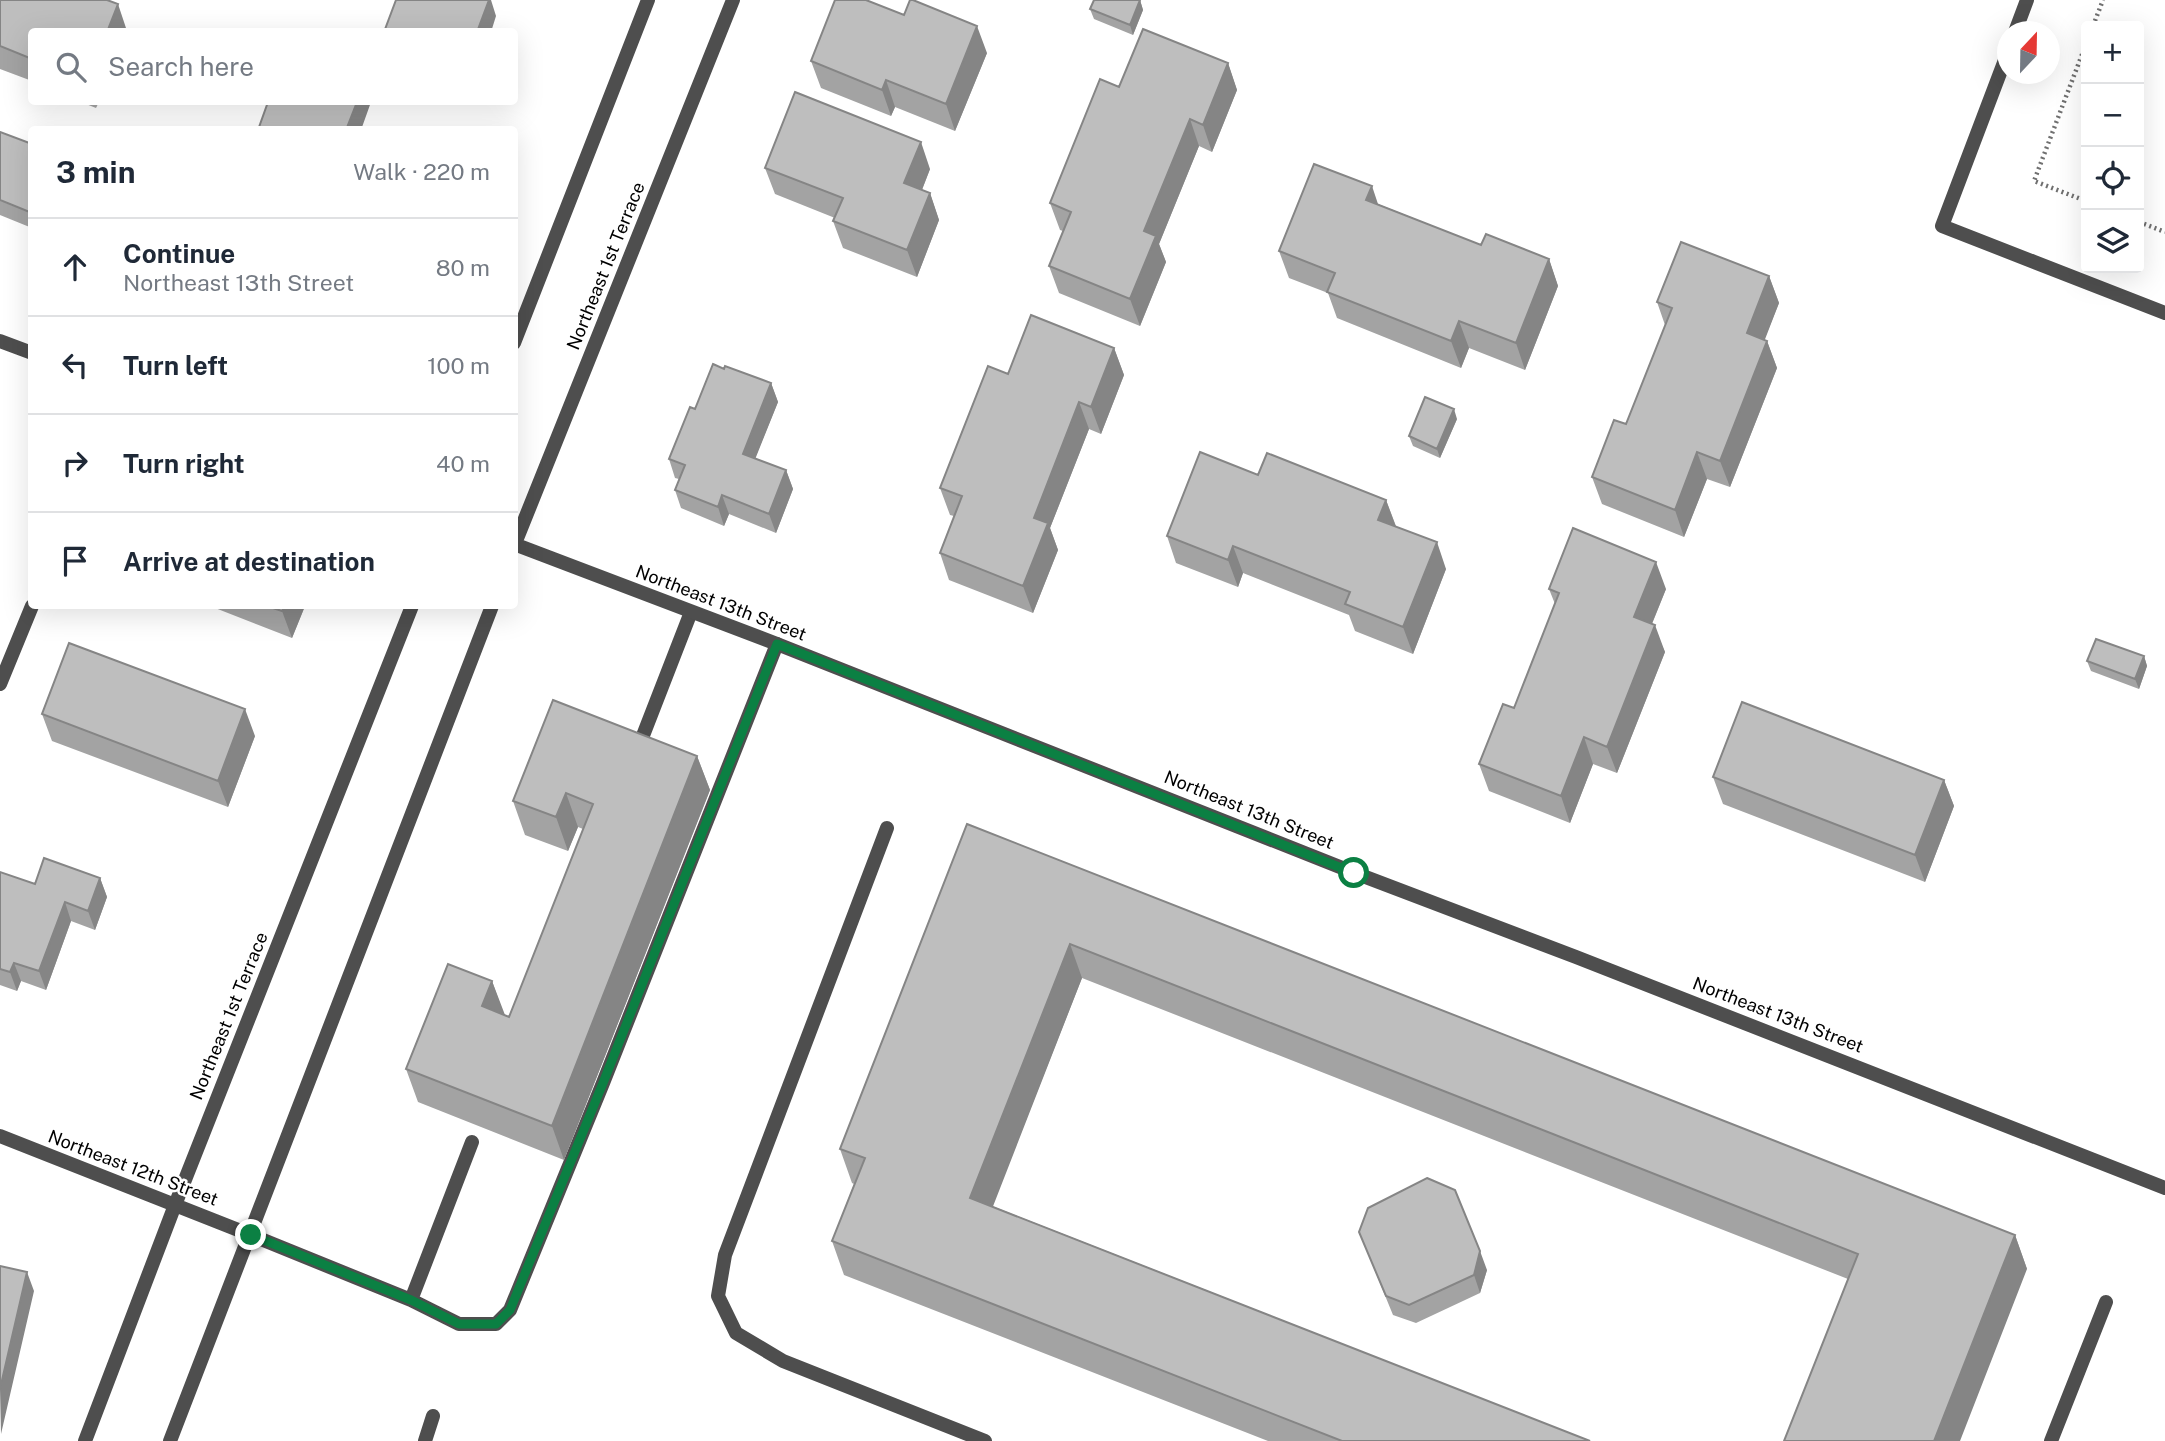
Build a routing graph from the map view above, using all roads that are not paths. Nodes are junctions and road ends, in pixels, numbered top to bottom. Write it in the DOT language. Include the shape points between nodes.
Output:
graph roads {
  1 [pos="648,0"];
  2 [pos="733,0"];
  3 [pos="2027,0"];
  4 [pos="2019,21"];
  5 [pos="1997,79"];
  6 [pos="2165,313"];
  7 [pos="518,333"];
  8 [pos="0,341"];
  9 [pos="28,352"];
  10 [pos="518,538"];
  11 [pos="518,546"];
  12 [pos="31,609"];
  13 [pos="411,609"];
  14 [pos="491,609"];
  15 [pos="691,612"];
  16 [pos="777,644"];
  17 [pos="0,684"];
  18 [pos="635,756"];
  19 [pos="887,828"];
  20 [pos="0,1136"];
  21 [pos="472,1143"];
  22 [pos="2165,1188"];
  23 [pos="175,1205"];
  24 [pos="251,1235"];
  25 [pos="411,1300"];
  26 [pos="2106,1302"];
  27 [pos="433,1416"];
  28 [pos="85,1441"];
  29 [pos="170,1441"];
  30 [pos="425,1441"];
  31 [pos="985,1441"];
  32 [pos="2051,1441"];
  1 -- 7 [label="street"];
  2 -- 10 [label="street, Northeast 1st Terrace"];
  3 -- 4 [label="street"];
  5 -- 6 [label="street" via="1942,226"];
  8 -- 9 [label="street"];
  11 -- 15 [label="street, Northeast 13th Street"];
  12 -- 17 [label="street"];
  13 -- 23 [label="street, Northeast 1st Terrace"];
  14 -- 24 [label="street"];
  15 -- 16 [label="street, Northeast 13th Street"];
  15 -- 18 [label="street"];
  16 -- 22 [label="street, Northeast 13th Street"];
  16 -- 25 [label="street, Northeast 12th Street" via="510,1310 496,1324 459,1324"];
  19 -- 31 [label="street" via="725,1255 718,1296 736,1333 783,1361"];
  20 -- 23 [label="street, Northeast 12th Street"];
  21 -- 25 [label="street"];
  23 -- 24 [label="street, Northeast 12th Street"];
  23 -- 28 [label="street, Northeast 1st Terrace"];
  24 -- 25 [label="street, Northeast 12th Street"];
  24 -- 29 [label="street"];
  26 -- 32 [label="street"];
  27 -- 30 [label="street"];
}
